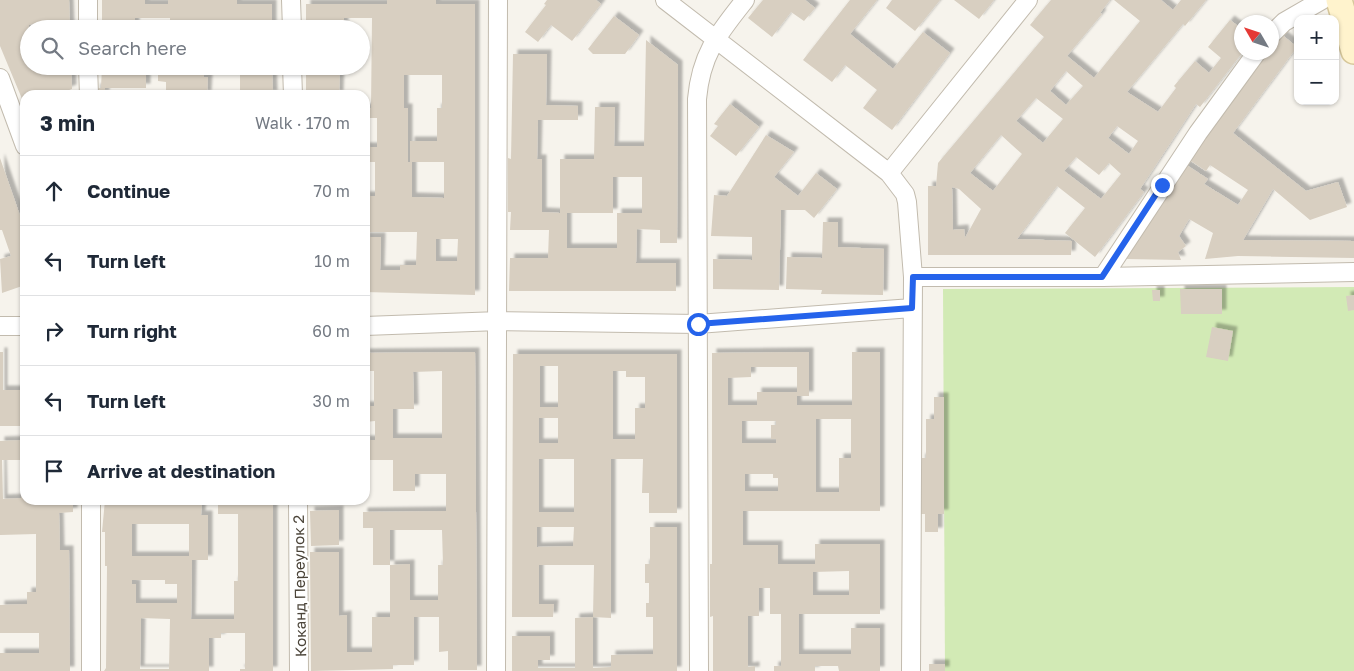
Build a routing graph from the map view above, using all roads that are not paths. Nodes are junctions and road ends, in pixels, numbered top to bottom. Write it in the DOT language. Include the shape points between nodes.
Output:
graph roads {
  1 [pos="88,0"];
  2 [pos="291,0"];
  3 [pos="498,0"];
  4 [pos="665,0"];
  5 [pos="745,0"];
  6 [pos="1028,0"];
  7 [pos="1322,0"];
  8 [pos="1339,0"];
  9 [pos="88,20"];
  10 [pos="292,20"];
  11 [pos="1279,27"];
  12 [pos="715,37"];
  13 [pos="1354,51"];
  14 [pos="1251,60"];
  15 [pos="88,75"];
  16 [pos="292,75"];
  17 [pos="0,78"];
  18 [pos="89,90"];
  19 [pos="293,90"];
  20 [pos="20,132"];
  21 [pos="890,173"];
  22 [pos="1354,272"];
  23 [pos="913,277"];
  24 [pos="1102,277"];
  25 [pos="912,308"];
  26 [pos="499,321"];
  27 [pos="698,324"];
  28 [pos="0,326"];
  29 [pos="20,326"];
  30 [pos="370,326"];
  31 [pos="91,505"];
  32 [pos="298,505"];
  33 [pos="91,671"];
  34 [pos="300,671"];
  35 [pos="496,671"];
  36 [pos="699,671"];
  37 [pos="911,671"];
  1 -- 9 [label="street"];
  2 -- 10 [label="street"];
  3 -- 26 [label="street"];
  4 -- 12 [label="street"];
  5 -- 12 [label="street"];
  6 -- 21 [label="street"];
  7 -- 11 [label="street"];
  8 -- 13 [label="main road"];
  12 -- 21 [label="street"];
  12 -- 27 [label="street" via="701,70 697,99"];
  14 -- 24 [label="street"];
  15 -- 18 [label="street"];
  16 -- 19 [label="street"];
  17 -- 20 [label="street"];
  21 -- 23 [label="street" via="907,202"];
  22 -- 24 [label="street"];
  23 -- 24 [label="street"];
  23 -- 25 [label="street"];
  25 -- 27 [label="street"];
  25 -- 37 [label="street"];
  26 -- 27 [label="street"];
  26 -- 30 [label="street"];
  26 -- 35 [label="street"];
  27 -- 36 [label="street"];
  28 -- 29 [label="street"];
  31 -- 33 [label="street"];
  32 -- 34 [label="street, Коканд Πереулок 2"];
}
